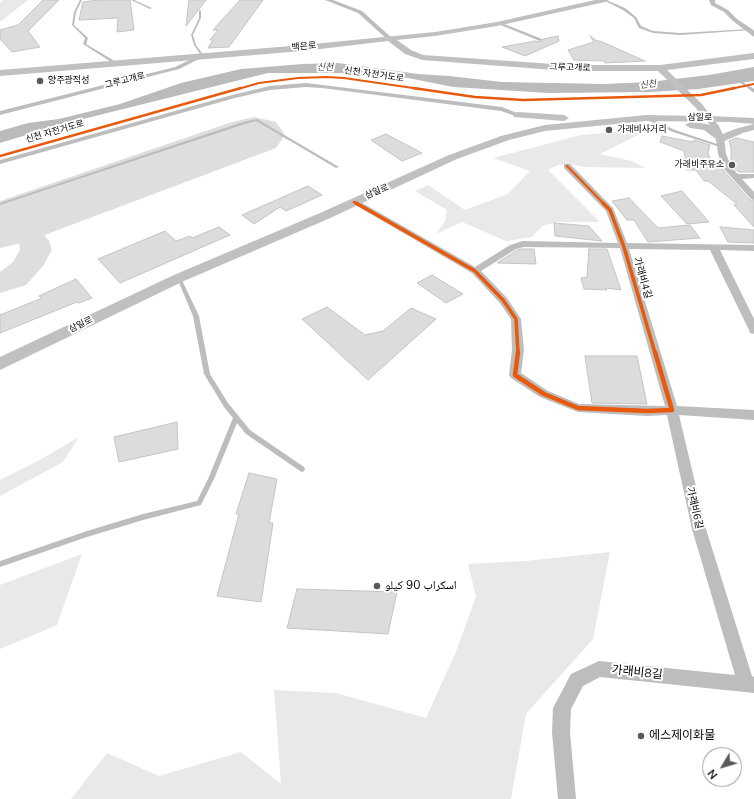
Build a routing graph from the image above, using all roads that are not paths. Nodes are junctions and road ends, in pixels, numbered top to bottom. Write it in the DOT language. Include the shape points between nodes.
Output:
graph roads {
  1 [pos="81,0"];
  2 [pos="132,0"];
  3 [pos="328,0"];
  4 [pos="604,0"];
  5 [pos="712,0"];
  6 [pos="151,8"];
  7 [pos="200,11"];
  8 [pos="500,23"];
  9 [pos="752,33"];
  10 [pos="436,34"];
  11 [pos="390,39"];
  12 [pos="541,40"];
  13 [pos="303,48"];
  14 [pos="378,50"];
  15 [pos="390,51"];
  16 [pos="408,52"];
  17 [pos="202,56"];
  18 [pos="754,56"];
  19 [pos="117,64"];
  20 [pos="661,69"];
  21 [pos="0,73"];
  22 [pos="0,113"];
  23 [pos="515,115"];
  24 [pos="646,118"];
  25 [pos="662,118"];
  26 [pos="708,118"];
  27 [pos="611,121"];
  28 [pos="754,121"];
  29 [pos="554,127"];
  30 [pos="754,127"];
  31 [pos="720,141"];
  32 [pos="486,145"];
  33 [pos="0,162"];
  34 [pos="567,166"];
  35 [pos="337,167"];
  36 [pos="754,176"];
  37 [pos="735,177"];
  38 [pos="754,197"];
  39 [pos="354,202"];
  40 [pos="0,204"];
  41 [pos="624,246"];
  42 [pos="714,248"];
  43 [pos="754,248"];
  44 [pos="475,271"];
  45 [pos="179,278"];
  46 [pos="754,330"];
  47 [pos="0,364"];
  48 [pos="672,410"];
  49 [pos="754,415"];
  50 [pos="236,418"];
  51 [pos="302,469"];
  52 [pos="0,564"];
  53 [pos="750,684"];
  54 [pos="567,799"];
  1 -- 19 [label="lane" via="75,12 73,25 88,38 84,44"];
  2 -- 6 [label="lane"];
  3 -- 11 [label="street" via="360,12"];
  4 -- 8 [label="main road, 백은로"];
  4 -- 9 [label="lane" via="624,9 640,27 652,32"];
  5 -- 9 [label="street" via="713,4"];
  7 -- 17 [label="lane" via="200,18 192,35"];
  8 -- 10 [label="main road, 백은로"];
  8 -- 12 [label="lane"];
  10 -- 11 [label="main road, 백은로"];
  10 -- 16 [label="main road" via="409,44"];
  11 -- 13 [label="main road, 백은로"];
  11 -- 16 [label="main road, 그루고개로"];
  13 -- 14 [label="main road"];
  13 -- 17 [label="main road, 백은로"];
  15 -- 16 [label="main road"];
  16 -- 20 [label="main road, 그루고개로" via="422,57 515,65"];
  17 -- 19 [label="main road, 백은로"];
  17 -- 22 [label="street, 그루고개로" via="177,68"];
  18 -- 20 [label="main road, 그루고개로"];
  19 -- 21 [label="main road, 백은로"];
  20 -- 26 [label="main road"];
  23 -- 27 [label="main road"];
  23 -- 29 [label="main road"];
  23 -- 32 [label="main road" via="525,121 520,129"];
  23 -- 33 [label="street" via="502,109 322,86 270,88"];
  24 -- 25 [label="main road, 삼일로"];
  24 -- 27 [label="main road, 삼일로"];
  24 -- 31 [label="lane" via="674,130"];
  25 -- 26 [label="main road, 삼일로"];
  25 -- 31 [label="main road" via="707,127"];
  26 -- 28 [label="main road, 삼일로"];
  26 -- 31 [label="street" via="715,126"];
  27 -- 29 [label="main road, 삼일로"];
  29 -- 32 [label="main road, 삼일로"];
  30 -- 31 [label="main road" via="739,131"];
  31 -- 37 [label="street" via="725,161"];
  32 -- 39 [label="main road, 삼일로" via="453,157"];
  34 -- 41 [label="street, 가래비4길" via="610,210"];
  35 -- 40 [label="lane" via="257,120"];
  36 -- 37 [label="street"];
  37 -- 38 [label="street"];
  39 -- 44 [label="street"];
  39 -- 45 [label="main road, 삼일로"];
  41 -- 42 [label="street, 가래비4길"];
  41 -- 44 [label="street, 가래비4길" via="523,244 513,247"];
  41 -- 48 [label="street, 가래비4길"];
  42 -- 43 [label="street, 가래비4길"];
  42 -- 46 [label="street"];
  44 -- 48 [label="street" via="503,300 516,319 518,350 515,375 544,394 578,408"];
  45 -- 47 [label="main road, 삼일로"];
  45 -- 50 [label="lane" via="196,316 207,374"];
  48 -- 49 [label="street"];
  48 -- 53 [label="street, 가래비6길" via="699,529"];
  50 -- 51 [label="lane" via="248,432"];
  50 -- 52 [label="lane" via="211,479 198,503 87,534"];
  53 -- 54 [label="street, 가래비8길" via="599,669 577,680 562,708 561,732"];
}
